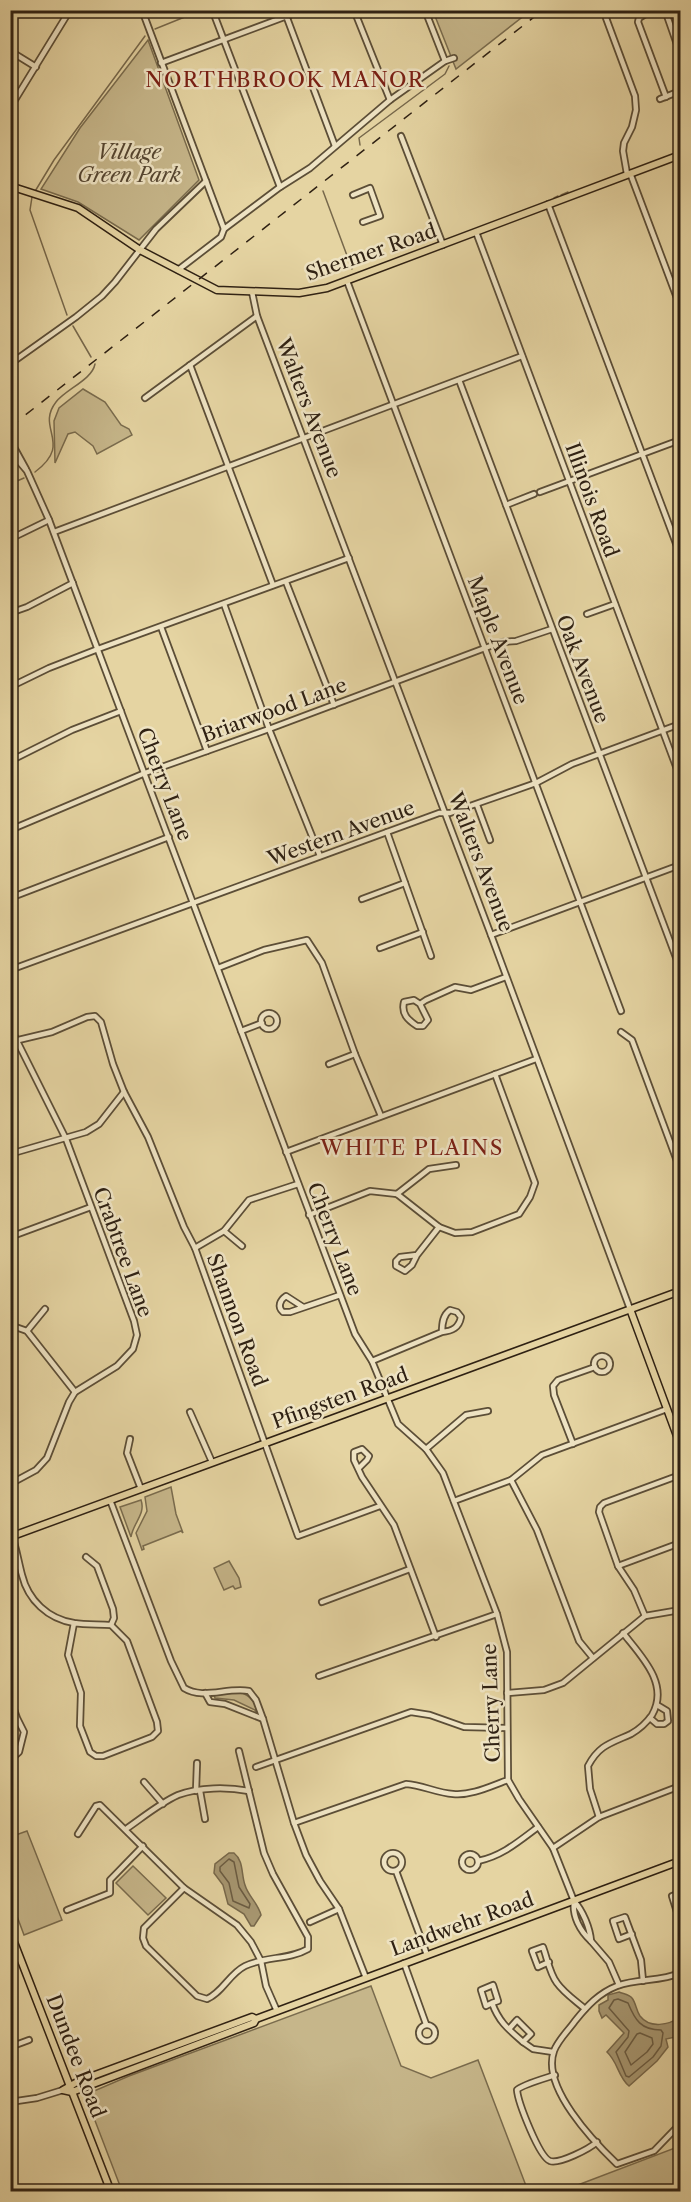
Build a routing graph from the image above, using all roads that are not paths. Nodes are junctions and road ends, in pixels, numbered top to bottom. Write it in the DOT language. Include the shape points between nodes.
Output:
graph roads {
  1 [pos="70,10"];
  2 [pos="142,10"];
  3 [pos="284,10"];
  4 [pos="303,10"];
  5 [pos="354,10"];
  6 [pos="425,10"];
  7 [pos="652,10"];
  8 [pos="665,10"];
  9 [pos="607,11"];
  10 [pos="215,17"];
  11 [pos="286,17"];
  12 [pos="223,40"];
  13 [pos="10,51"];
  14 [pos="681,53"];
  15 [pos="454,58"];
  16 [pos="445,61"];
  17 [pos="161,63"];
  18 [pos="36,67"];
  19 [pos="681,92"];
  20 [pos="666,97"];
  21 [pos="660,99"];
  22 [pos="390,100"];
  23 [pos="10,108"];
  24 [pos="401,136"];
  25 [pos="335,146"];
  26 [pos="681,155"];
  27 [pos="629,174"];
  28 [pos="206,181"];
  29 [pos="10,186"];
  30 [pos="280,187"];
  31 [pos="353,195"];
  32 [pos="548,204"];
  33 [pos="363,222"];
  34 [pos="224,229"];
  35 [pos="476,232"];
  36 [pos="443,244"];
  37 [pos="140,250"];
  38 [pos="178,270"];
  39 [pos="347,280"];
  40 [pos="252,292"];
  41 [pos="681,306"];
  42 [pos="257,316"];
  43 [pos="522,356"];
  44 [pos="10,364"];
  45 [pos="190,365"];
  46 [pos="459,380"];
  47 [pos="145,398"];
  48 [pos="393,404"];
  49 [pos="303,437"];
  50 [pos="10,440"];
  51 [pos="681,440"];
  52 [pos="10,451"];
  53 [pos="643,454"];
  54 [pos="227,466"];
  55 [pos="27,471"];
  56 [pos="569,481"];
  57 [pos="506,505"];
  58 [pos="49,520"];
  59 [pos="54,532"];
  60 [pos="10,539"];
  61 [pos="681,554"];
  62 [pos="348,558"];
  63 [pos="286,582"];
  64 [pos="73,583"];
  65 [pos="273,585"];
  66 [pos="224,604"];
  67 [pos="615,604"];
  68 [pos="10,613"];
  69 [pos="587,614"];
  70 [pos="161,627"];
  71 [pos="552,629"];
  72 [pos="485,648"];
  73 [pos="98,649"];
  74 [pos="395,681"];
  75 [pos="10,687"];
  76 [pos="334,705"];
  77 [pos="121,711"];
  78 [pos="681,724"];
  79 [pos="270,729"];
  80 [pos="663,730"];
  81 [pos="207,750"];
  82 [pos="600,753"];
  83 [pos="10,761"];
  84 [pos="145,773"];
  85 [pos="681,777"];
  86 [pos="536,783"];
  87 [pos="477,805"];
  88 [pos="444,813"];
  89 [pos="10,830"];
  90 [pos="387,832"];
  91 [pos="169,837"];
  92 [pos="490,840"];
  93 [pos="320,856"];
  94 [pos="681,865"];
  95 [pos="647,878"];
  96 [pos="405,883"];
  97 [pos="10,898"];
  98 [pos="362,899"];
  99 [pos="581,902"];
  100 [pos="194,903"];
  101 [pos="423,932"];
  102 [pos="491,935"];
  103 [pos="381,948"];
  104 [pos="431,956"];
  105 [pos="218,968"];
  106 [pos="681,968"];
  107 [pos="10,970"];
  108 [pos="506,977"];
  109 [pos="420,1004"];
  110 [pos="621,1011"];
  111 [pos="262,1023"];
  112 [pos="10,1027"];
  113 [pos="241,1031"];
  114 [pos="621,1032"];
  115 [pos="17,1040"];
  116 [pos="10,1042"];
  117 [pos="355,1054"];
  118 [pos="536,1059"];
  119 [pos="329,1064"];
  120 [pos="495,1074"];
  121 [pos="124,1092"];
  122 [pos="381,1116"];
  123 [pos="66,1139"];
  124 [pos="286,1152"];
  125 [pos="10,1154"];
  126 [pos="456,1165"];
  127 [pos="681,1169"];
  128 [pos="298,1184"];
  129 [pos="397,1194"];
  130 [pos="91,1207"];
  131 [pos="309,1215"];
  132 [pos="439,1227"];
  133 [pos="224,1231"];
  134 [pos="10,1237"];
  135 [pos="242,1246"];
  136 [pos="195,1248"];
  137 [pos="417,1255"];
  138 [pos="681,1291"];
  139 [pos="340,1295"];
  140 [pos="303,1307"];
  141 [pos="630,1309"];
  142 [pos="45,1310"];
  143 [pos="10,1324"];
  144 [pos="27,1331"];
  145 [pos="442,1332"];
  146 [pos="372,1361"];
  147 [pos="595,1367"];
  148 [pos="75,1392"];
  149 [pos="387,1399"];
  150 [pos="667,1409"];
  151 [pos="488,1411"];
  152 [pos="190,1412"];
  153 [pos="130,1438"];
  154 [pos="265,1443"];
  155 [pos="573,1444"];
  156 [pos="681,1444"];
  157 [pos="426,1449"];
  158 [pos="212,1462"];
  159 [pos="359,1468"];
  160 [pos="681,1475"];
  161 [pos="511,1480"];
  162 [pos="10,1484"];
  163 [pos="141,1489"];
  164 [pos="110,1500"];
  165 [pos="454,1501"];
  166 [pos="380,1506"];
  167 [pos="11,1534"];
  168 [pos="681,1543"];
  169 [pos="86,1557"];
  170 [pos="618,1566"];
  171 [pos="410,1569"];
  172 [pos="322,1602"];
  173 [pos="681,1610"];
  174 [pos="497,1614"];
  175 [pos="645,1616"];
  176 [pos="74,1623"];
  177 [pos="111,1625"];
  178 [pos="623,1633"];
  179 [pos="436,1637"];
  180 [pos="593,1658"];
  181 [pos="319,1676"];
  182 [pos="507,1693"];
  183 [pos="206,1694"];
  184 [pos="10,1698"];
  185 [pos="657,1705"];
  186 [pos="650,1718"];
  187 [pos="263,1719"];
  188 [pos="507,1728"];
  189 [pos="239,1751"];
  190 [pos="10,1760"];
  191 [pos="275,1760"];
  192 [pos="197,1763"];
  193 [pos="256,1767"];
  194 [pos="508,1780"];
  195 [pos="144,1782"];
  196 [pos="681,1786"];
  197 [pos="198,1791"];
  198 [pos="249,1791"];
  199 [pos="163,1804"];
  200 [pos="599,1817"];
  201 [pos="205,1819"];
  202 [pos="294,1823"];
  203 [pos="538,1827"];
  204 [pos="126,1829"];
  205 [pos="78,1834"];
  206 [pos="142,1846"];
  207 [pos="553,1848"];
  208 [pos="478,1861"];
  209 [pos="681,1861"];
  210 [pos="396,1871"];
  211 [pos="184,1888"];
  212 [pos="681,1893"];
  213 [pos="574,1901"];
  214 [pos="339,1909"];
  215 [pos="67,1910"];
  216 [pos="681,1911"];
  217 [pos="310,1922"];
  218 [pos="10,1932"];
  219 [pos="632,1934"];
  220 [pos="428,1955"];
  221 [pos="261,1961"];
  222 [pos="549,1962"];
  223 [pos="404,1963"];
  224 [pos="681,1974"];
  225 [pos="366,1978"];
  226 [pos="643,1981"];
  227 [pos="619,1985"];
  228 [pos="492,2003"];
  229 [pos="585,2009"];
  230 [pos="276,2012"];
  231 [pos="256,2019"];
  232 [pos="426,2025"];
  233 [pos="509,2029"];
  234 [pos="30,2040"];
  235 [pos="523,2042"];
  236 [pos="10,2047"];
  237 [pos="554,2052"];
  238 [pos="555,2075"];
  239 [pos="70,2085"];
  240 [pos="63,2090"];
  241 [pos="72,2092"];
  242 [pos="10,2102"];
  243 [pos="680,2125"];
  244 [pos="597,2142"];
  245 [pos="111,2192"];
  1 -- 18 [label="street"];
  2 -- 17 [label="street"];
  3 -- 11 [label="street"];
  4 -- 11 [label="street"];
  5 -- 22 [label="street"];
  6 -- 16 [label="street"];
  7 -- 20 [label="street" via="638,22"];
  8 -- 14 [label="street"];
  9 -- 27 [label="street" via="606,18 635,96 632,127 624,143 623,156"];
  10 -- 12 [label="street"];
  11 -- 12 [label="street"];
  11 -- 25 [label="street"];
  12 -- 17 [label="street"];
  12 -- 30 [label="street"];
  13 -- 18 [label="street"];
  15 -- 16 [label="street"];
  16 -- 22 [label="street"];
  17 -- 28 [label="street"];
  18 -- 23 [label="street"];
  19 -- 20 [label="street"];
  20 -- 21 [label="street"];
  22 -- 25 [label="street"];
  24 -- 36 [label="street"];
  25 -- 30 [label="street"];
  26 -- 27 [label="main road, Shermer Road"];
  27 -- 32 [label="main road, Shermer Road"];
  27 -- 41 [label="street"];
  28 -- 34 [label="street"];
  28 -- 37 [label="street"];
  29 -- 37 [label="main road, Shermer Road" via="78,208"];
  30 -- 34 [label="street"];
  31 -- 33 [label="street" via="370,188 380,216"];
  32 -- 35 [label="main road, Shermer Road"];
  32 -- 53 [label="street"];
  34 -- 38 [label="street" via="221,237"];
  35 -- 36 [label="main road, Shermer Road"];
  35 -- 43 [label="street, Illinois Road"];
  36 -- 39 [label="main road, Shermer Road"];
  37 -- 38 [label="main road, Shermer Road"];
  37 -- 44 [label="street" via="115,282 76,317"];
  38 -- 40 [label="main road, Shermer Road" via="217,290"];
  39 -- 40 [label="main road, Shermer Road" via="299,293"];
  39 -- 48 [label="street, Maple Avenue"];
  40 -- 42 [label="street, Walters Avenue"];
  42 -- 45 [label="street"];
  42 -- 49 [label="street, Walters Avenue"];
  43 -- 46 [label="street"];
  43 -- 56 [label="street, Illinois Road"];
  45 -- 47 [label="street"];
  45 -- 54 [label="street"];
  46 -- 48 [label="street"];
  46 -- 57 [label="street, Oak Avenue"];
  48 -- 49 [label="street"];
  48 -- 72 [label="street, Maple Avenue"];
  49 -- 54 [label="street"];
  49 -- 62 [label="street, Walters Avenue"];
  50 -- 55 [label="street, Cherry Lane"];
  51 -- 53 [label="street"];
  52 -- 55 [label="street, Cherry Lane"];
  53 -- 56 [label="street"];
  53 -- 61 [label="street"];
  54 -- 59 [label="street"];
  54 -- 65 [label="street"];
  55 -- 58 [label="street, Cherry Lane"];
  56 -- 57 [label="street"];
  56 -- 67 [label="street, Illinois Road"];
  57 -- 71 [label="street, Oak Avenue"];
  58 -- 59 [label="street, Cherry Lane"];
  58 -- 60 [label="street"];
  59 -- 64 [label="street, Cherry Lane"];
  62 -- 63 [label="street"];
  62 -- 74 [label="street, Walters Avenue"];
  63 -- 65 [label="street"];
  63 -- 76 [label="street"];
  64 -- 68 [label="street"];
  64 -- 73 [label="street, Cherry Lane"];
  65 -- 66 [label="street"];
  66 -- 70 [label="street"];
  66 -- 79 [label="street"];
  67 -- 69 [label="street"];
  67 -- 80 [label="street, Illinois Road"];
  70 -- 73 [label="street"];
  70 -- 81 [label="street"];
  71 -- 72 [label="street, Briarwood Lane"];
  71 -- 82 [label="street, Oak Avenue"];
  72 -- 74 [label="street, Briarwood Lane"];
  72 -- 86 [label="street, Maple Avenue"];
  73 -- 75 [label="street"];
  73 -- 77 [label="street, Cherry Lane"];
  74 -- 76 [label="street, Briarwood Lane"];
  74 -- 88 [label="street, Walters Avenue"];
  76 -- 79 [label="street, Briarwood Lane"];
  77 -- 83 [label="street"];
  77 -- 84 [label="street, Cherry Lane"];
  78 -- 80 [label="street, Western Avenue"];
  79 -- 81 [label="street, Briarwood Lane"];
  79 -- 93 [label="street"];
  80 -- 82 [label="street, Western Avenue"];
  80 -- 85 [label="street, Illinois Road"];
  81 -- 84 [label="street, Briarwood Lane"];
  82 -- 86 [label="street, Western Avenue"];
  82 -- 95 [label="street, Oak Avenue"];
  84 -- 89 [label="street, Briarwood Lane"];
  84 -- 91 [label="street, Cherry Lane"];
  86 -- 87 [label="street, Western Avenue"];
  86 -- 99 [label="street, Maple Avenue"];
  87 -- 88 [label="street, Western Avenue"];
  87 -- 92 [label="street"];
  88 -- 90 [label="street, Western Avenue"];
  88 -- 102 [label="street, Walters Avenue"];
  90 -- 93 [label="street, Western Avenue"];
  90 -- 96 [label="street"];
  91 -- 97 [label="street"];
  91 -- 100 [label="street, Cherry Lane"];
  93 -- 100 [label="street, Western Avenue"];
  94 -- 95 [label="street"];
  95 -- 99 [label="street"];
  95 -- 106 [label="street, Oak Avenue"];
  96 -- 98 [label="street"];
  96 -- 101 [label="street"];
  99 -- 102 [label="street"];
  99 -- 110 [label="street, Maple Avenue"];
  100 -- 105 [label="street, Cherry Lane"];
  100 -- 107 [label="street, Western Avenue"];
  101 -- 103 [label="street"];
  101 -- 104 [label="street"];
  102 -- 108 [label="street, Walters Avenue"];
  105 -- 113 [label="street, Cherry Lane"];
  105 -- 117 [label="street" via="264,950 307,940 322,963"];
  108 -- 109 [label="street" via="471,990 455,987"];
  108 -- 118 [label="street, Walters Avenue"];
  109 -- 109 [label="street" via="428,1020 423,1026 407,1018 403,1007 409,1000"];
  111 -- 113 [label="street"];
  112 -- 115 [label="street, Crabtree Lane"];
  113 -- 124 [label="street, Cherry Lane"];
  114 -- 127 [label="street" via="632,1040"];
  115 -- 116 [label="street"];
  115 -- 121 [label="street, Shannon Road" via="95,1016 102,1022"];
  115 -- 123 [label="street, Crabtree Lane"];
  117 -- 119 [label="street"];
  117 -- 122 [label="street"];
  118 -- 120 [label="street"];
  118 -- 141 [label="street, Walters Avenue"];
  120 -- 122 [label="street"];
  120 -- 132 [label="street" via="535,1183 530,1197 519,1214 472,1232 455,1233"];
  121 -- 123 [label="street" via="99,1124"];
  121 -- 136 [label="street, Shannon Road" via="148,1137"];
  122 -- 124 [label="street"];
  123 -- 125 [label="street"];
  123 -- 130 [label="street, Crabtree Lane"];
  124 -- 128 [label="street, Cherry Lane"];
  126 -- 129 [label="street" via="429,1169"];
  128 -- 131 [label="street, Cherry Lane"];
  128 -- 133 [label="street" via="249,1200"];
  129 -- 131 [label="street" via="370,1191"];
  129 -- 132 [label="street"];
  130 -- 134 [label="street"];
  130 -- 148 [label="street, Crabtree Lane" via="137,1335 133,1349 117,1366"];
  131 -- 139 [label="street, Cherry Lane"];
  132 -- 137 [label="street"];
  133 -- 135 [label="street"];
  133 -- 136 [label="street"];
  136 -- 154 [label="street, Shannon Road"];
  137 -- 137 [label="street" via="405,1271 396,1266 400,1257"];
  138 -- 141 [label="main road, Pfingsten Road"];
  139 -- 140 [label="street"];
  139 -- 146 [label="street, Cherry Lane" via="355,1334"];
  140 -- 140 [label="street" via="286,1296 280,1304 284,1312"];
  141 -- 149 [label="main road, Pfingsten Road"];
  141 -- 150 [label="main road, Walters Avenue"];
  142 -- 144 [label="street"];
  143 -- 144 [label="street"];
  144 -- 148 [label="street"];
  145 -- 145 [label="street" via="451,1332 459,1324 461,1317 457,1312 447,1313"];
  145 -- 146 [label="street"];
  146 -- 149 [label="street, Cherry Lane"];
  147 -- 155 [label="street" via="558,1380 554,1386"];
  148 -- 162 [label="street" via="47,1458 36,1470"];
  149 -- 154 [label="main road, Pfingsten Road"];
  149 -- 157 [label="street, Cherry Lane" via="398,1424"];
  150 -- 155 [label="street"];
  150 -- 156 [label="main road, Walters Avenue"];
  151 -- 157 [label="street" via="466,1415"];
  152 -- 158 [label="street"];
  153 -- 163 [label="street" via="127,1453"];
  154 -- 158 [label="main road, Pfingsten Road"];
  154 -- 166 [label="street, Shannon Road" via="298,1536"];
  155 -- 161 [label="street" via="542,1455"];
  157 -- 165 [label="street, Cherry Lane" via="443,1473"];
  158 -- 163 [label="main road, Pfingsten Road"];
  159 -- 166 [label="street"];
  160 -- 170 [label="street" via="600,1507"];
  161 -- 165 [label="street"];
  161 -- 180 [label="street" via="537,1530 579,1641"];
  163 -- 164 [label="main road, Pfingsten Road"];
  164 -- 167 [label="main road, Pfingsten Road"];
  164 -- 183 [label="street" via="180,1681 189,1691"];
  165 -- 174 [label="street, Cherry Lane"];
  166 -- 171 [label="street" via="394,1525"];
  167 -- 176 [label="street" via="31,1596 47,1613"];
  168 -- 170 [label="street"];
  169 -- 177 [label="street" via="97,1566 113,1609"];
  170 -- 175 [label="street"];
  171 -- 172 [label="street"];
  171 -- 179 [label="street"];
  173 -- 175 [label="street"];
  174 -- 179 [label="street"];
  174 -- 182 [label="street, Cherry Lane" via="507,1653"];
  175 -- 178 [label="street"];
  176 -- 177 [label="street"];
  176 -- 177 [label="street" via="68,1655 81,1693 80,1726 90,1752 96,1756 152,1737 158,1731 127,1641"];
  178 -- 180 [label="street"];
  178 -- 185 [label="street" via="649,1666 659,1699"];
  179 -- 181 [label="street"];
  180 -- 182 [label="street" via="563,1683 543,1690"];
  182 -- 188 [label="street, Cherry Lane"];
  183 -- 187 [label="street" via="210,1702"];
  183 -- 187 [label="street" via="249,1691"];
  184 -- 190 [label="street" via="24,1732 19,1752"];
  185 -- 186 [label="street"];
  185 -- 186 [label="street" via="667,1711 668,1721 657,1724"];
  186 -- 200 [label="street" via="634,1733 599,1750 588,1767"];
  187 -- 191 [label="street"];
  188 -- 191 [label="street" via="464,1727 411,1712"];
  188 -- 194 [label="street, Cherry Lane"];
  189 -- 198 [label="street"];
  191 -- 193 [label="street"];
  191 -- 202 [label="street"];
  192 -- 197 [label="street"];
  194 -- 202 [label="street" via="466,1794 406,1784"];
  194 -- 203 [label="street, Cherry Lane"];
  195 -- 199 [label="street"];
  196 -- 200 [label="street"];
  197 -- 198 [label="street"];
  197 -- 199 [label="street"];
  197 -- 201 [label="street"];
  198 -- 221 [label="street" via="264,1853 308,1937 308,1949 298,1955"];
  199 -- 204 [label="street"];
  200 -- 207 [label="street"];
  202 -- 214 [label="street" via="306,1855"];
  203 -- 207 [label="street, Cherry Lane"];
  203 -- 208 [label="street" via="506,1851"];
  204 -- 205 [label="street" via="100,1805"];
  204 -- 206 [label="street"];
  206 -- 211 [label="street"];
  206 -- 215 [label="street" via="110,1880 110,1893"];
  207 -- 213 [label="street, Cherry Lane"];
  209 -- 213 [label="main road, Landwehr Road"];
  210 -- 220 [label="street"];
  211 -- 221 [label="street" via="237,1925"];
  211 -- 221 [label="street" via="144,1928 143,1938 146,1946 197,1996 207,1999 216,1995 229,1978 245,1966"];
  212 -- 216 [label="street" via="672,1896 677,1912"];
  213 -- 220 [label="main road, Landwehr Road"];
  213 -- 227 [label="street, Cherry Lane" via="580,1929 609,1962"];
  214 -- 217 [label="street"];
  214 -- 225 [label="street"];
  218 -- 239 [label="main road, Dundee Road"];
  219 -- 219 [label="street" via="626,1917 613,1921 619,1939"];
  219 -- 226 [label="street"];
  220 -- 223 [label="main road, Landwehr Road"];
  221 -- 230 [label="street"];
  222 -- 229 [label="street" via="556,1982"];
  223 -- 225 [label="main road, Landwehr Road"];
  223 -- 232 [label="street"];
  224 -- 226 [label="street"];
  225 -- 230 [label="main road, Landwehr Road"];
  226 -- 227 [label="street"];
  227 -- 229 [label="street"];
  228 -- 228 [label="street" via="498,2001 493,1985 481,1990 486,2006"];
  228 -- 233 [label="street" via="498,2018"];
  229 -- 237 [label="street"];
  230 -- 231 [label="main road, Landwehr Road"];
  231 -- 239 [label="main road, Landwehr Road"];
  231 -- 241 [label="main road, Landwehr Road"];
  233 -- 235 [label="street"];
  233 -- 235 [label="street" via="517,2020 531,2034"];
  234 -- 236 [label="street"];
  235 -- 237 [label="street" via="533,2049"];
  237 -- 238 [label="street"];
  238 -- 244 [label="street" via="568,2108"];
  238 -- 244 [label="street" via="517,2090 543,2155 555,2161"];
  239 -- 240 [label="main road, Landwehr Road"];
  239 -- 241 [label="main road, Dundee Road"];
  240 -- 241 [label="main road, Landwehr Road"];
  240 -- 242 [label="street, Landwehr Road"];
  241 -- 245 [label="main road, Dundee Road"];
  243 -- 244 [label="street" via="654,2151 617,2164"];
}
